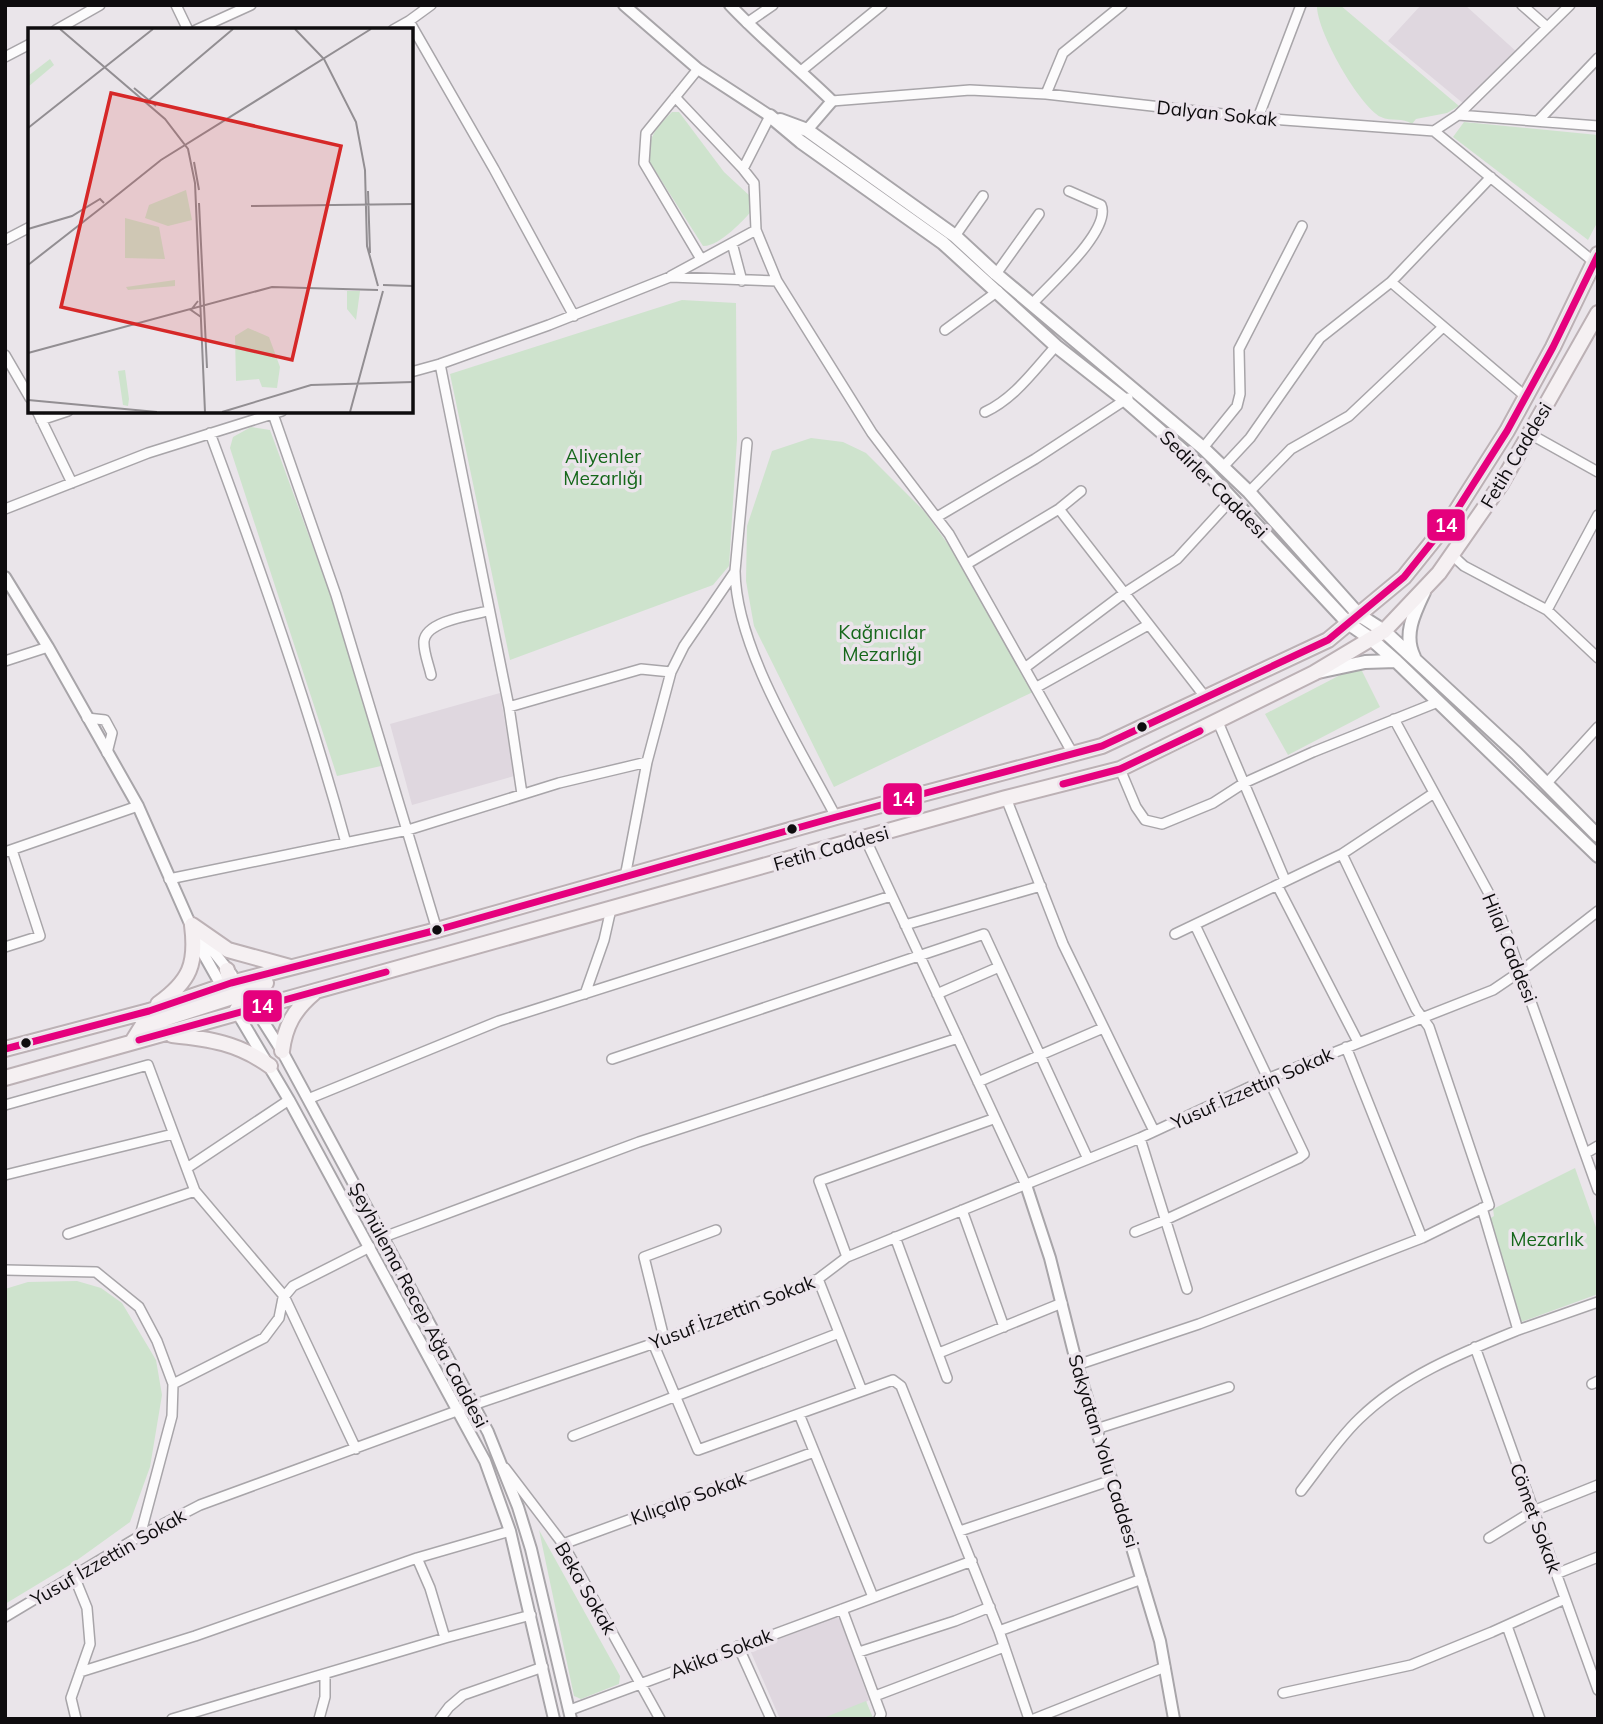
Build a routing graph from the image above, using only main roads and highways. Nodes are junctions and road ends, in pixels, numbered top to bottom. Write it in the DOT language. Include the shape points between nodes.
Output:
graph roads {
  1 [pos="1596,258"];
  2 [pos="1598,313"];
  3 [pos="1553,347"];
  4 [pos="1572,358"];
  5 [pos="1425,589"];
  6 [pos="1353,619"];
  7 [pos="1378,635"];
  8 [pos="1396,661"];
  9 [pos="1416,661"];
  10 [pos="1314,673"];
  11 [pos="1598,836"];
  12 [pos="1598,856"];
  13 [pos="342,955"];
  14 [pos="292,968"];
  15 [pos="232,985"];
  16 [pos="317,991"];
  17 [pos="149,1011"];
  18 [pos="238,1013"];
  19 [pos="163,1034"];
  20 [pos="132,1042"];
  21 [pos="5,1049"];
  22 [pos="282,1051"];
  23 [pos="270,1066"];
  24 [pos="5,1078"];
  1 -- 3 [label="main road, Fetih Caddesi"];
  2 -- 4 [label="main road, Fetih Caddesi"];
  3 -- 4 [label="main road"];
  3 -- 6 [label="main road, Fetih Caddesi" via="1453,516 1404,577"];
  4 -- 5 [label="main road, Fetih Caddesi" via="1501,484"];
  5 -- 7 [label="main road, Fetih Caddesi"];
  5 -- 9 [label="main road" via="1409,629"];
  6 -- 6 [label="main road, Sedirler Caddesi" via="1205,470 1056,346 943,243 770,117 807,130 955,236 1203,448 1249,492"];
  6 -- 7 [label="main road, Sedirler Caddesi"];
  6 -- 13 [label="main road, Fetih Caddesi" via="1328,640 1102,746"];
  7 -- 8 [label="main road, Sedirler Caddesi"];
  7 -- 9 [label="main road, Sedirler Caddesi"];
  7 -- 10 [label="main road, Fetih Caddesi"];
  8 -- 10 [label="main road"];
  8 -- 12 [label="main road, Sedirler Caddesi"];
  9 -- 11 [label="main road, Sedirler Caddesi"];
  10 -- 16 [label="main road, Fetih Caddesi" via="1120,769"];
  13 -- 14 [label="main road, Fetih Caddesi"];
  13 -- 15 [label="main road" via="320,967"];
  14 -- 15 [label="main road, Fetih Caddesi"];
  14 -- 17 [label="main road" via="228,950 192,925 193,964 183,983"];
  15 -- 17 [label="main road, Fetih Caddesi"];
  15 -- 18 [label="main road" via="239,998"];
  15 -- 20 [label="main road" via="142,1026"];
  16 -- 18 [label="main road, Fetih Caddesi"];
  16 -- 22 [label="main road" via="291,1017"];
  17 -- 21 [label="main road, Fetih Caddesi"];
  18 -- 19 [label="main road, Fetih Caddesi"];
  19 -- 20 [label="main road, Fetih Caddesi"];
  19 -- 23 [label="main road" via="227,1043"];
  20 -- 24 [label="main road, Fetih Caddesi"];
}
